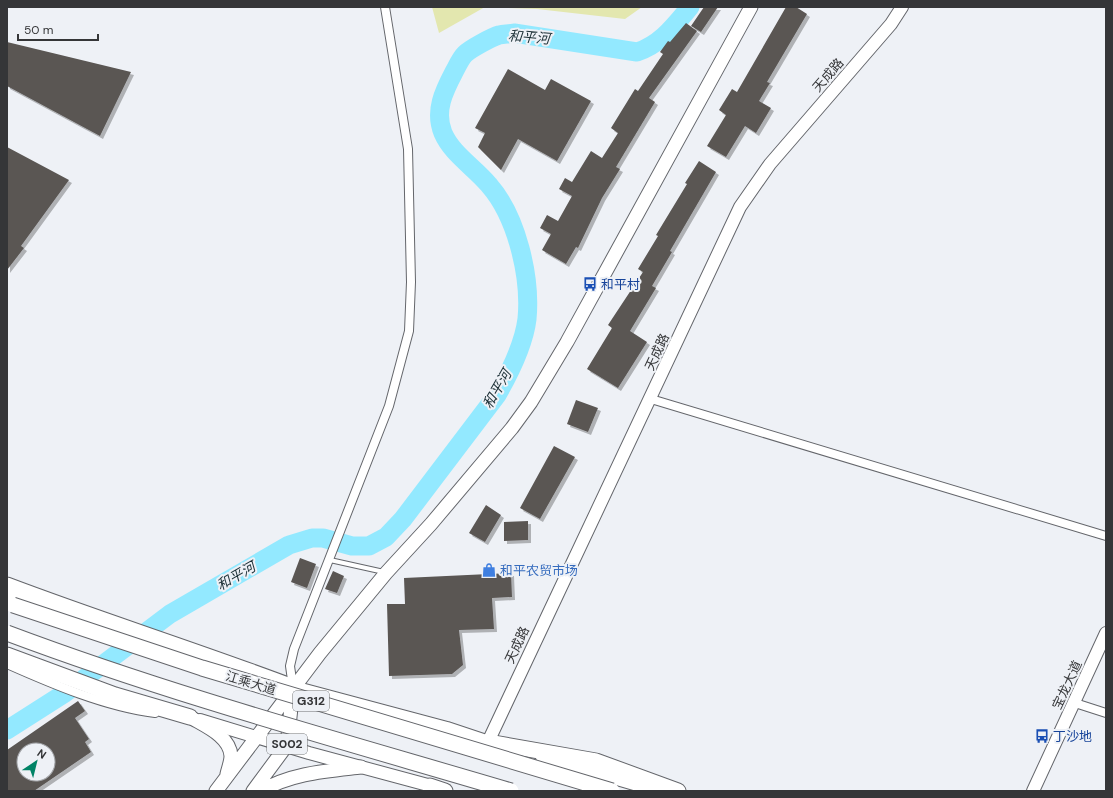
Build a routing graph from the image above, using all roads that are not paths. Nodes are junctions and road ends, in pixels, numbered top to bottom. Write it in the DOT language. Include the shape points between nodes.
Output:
graph roads {
  1 [pos="386,7"];
  2 [pos="751,7"];
  3 [pos="902,7"];
  4 [pos="651,399"];
  5 [pos="1106,536"];
  6 [pos="330,560"];
  7 [pos="386,573"];
  8 [pos="7,584"];
  9 [pos="7,594"];
  10 [pos="7,602"];
  11 [pos="7,633"];
  12 [pos="1106,634"];
  13 [pos="159,642"];
  14 [pos="7,647"];
  15 [pos="7,654"];
  16 [pos="7,664"];
  17 [pos="293,687"];
  18 [pos="1075,703"];
  19 [pos="1106,713"];
  20 [pos="190,717"];
  21 [pos="257,738"];
  22 [pos="488,742"];
  23 [pos="287,745"];
  24 [pos="360,767"];
  25 [pos="226,778"];
  26 [pos="430,786"];
  27 [pos="216,791"];
  28 [pos="253,791"];
  29 [pos="261,791"];
  30 [pos="445,791"];
  31 [pos="451,791"];
  32 [pos="511,791"];
  33 [pos="612,791"];
  34 [pos="658,791"];
  35 [pos="678,791"];
  36 [pos="1033,791"];
  1 -- 6 [label="street" via="408,149 411,282 409,331 389,406"];
  2 -- 7 [label="main road" via="531,402 431,524"];
  3 -- 4 [label="street, 天成路" via="891,24 770,164 740,207"];
  4 -- 5 [label="street"];
  4 -- 22 [label="street, 天成路"];
  6 -- 7 [label="lane"];
  6 -- 17 [label="street" via="294,649 290,666"];
  7 -- 17 [label="main road"];
  8 -- 13 [label="highway"];
  9 -- 13 [label="street" via="99,626"];
  10 -- 33 [label="highway, 江乘大道 / G312, bridge" via="202,668"];
  11 -- 32 [label="highway, G312, bridge" via="76,659 196,698"];
  12 -- 18 [label="street, 宝龙大道"];
  13 -- 17 [label="highway"];
  14 -- 20 [label="street"];
  15 -- 20 [label="highway" via="115,695"];
  16 -- 20 [label="street" via="86,695 138,711"];
  17 -- 21 [label="main road"];
  17 -- 22 [label="street" via="446,728"];
  17 -- 23 [label="main road, S002"];
  18 -- 19 [label="street"];
  18 -- 36 [label="street, 宝龙大道"];
  20 -- 21 [label="street"];
  20 -- 25 [label="main road" via="222,737 229,746 231,757"];
  21 -- 23 [label="street"];
  21 -- 25 [label="main road"];
  22 -- 34 [label="street"];
  22 -- 35 [label="highway" via="596,761"];
  23 -- 24 [label="street"];
  23 -- 28 [label="main road, S002"];
  24 -- 26 [label="street"];
  24 -- 29 [label="main road" via="308,773 276,782"];
  25 -- 27 [label="main road"];
  26 -- 30 [label="highway"];
  26 -- 31 [label="street"];
}
